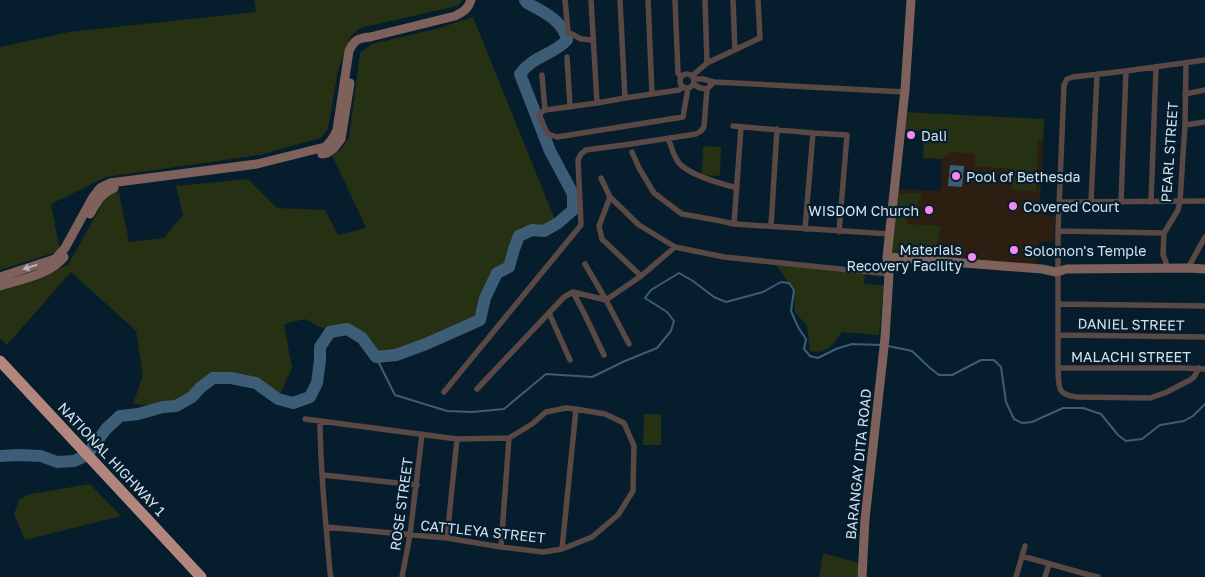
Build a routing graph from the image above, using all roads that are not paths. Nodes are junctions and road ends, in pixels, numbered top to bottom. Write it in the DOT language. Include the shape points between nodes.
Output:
graph roads {
  1 [pos="471,0"];
  2 [pos="565,0"];
  3 [pos="591,0"];
  4 [pos="620,0"];
  5 [pos="648,0"];
  6 [pos="675,0"];
  7 [pos="705,0"];
  8 [pos="732,0"];
  9 [pos="758,0"];
  10 [pos="911,0"];
  11 [pos="370,37"];
  12 [pos="592,40"];
  13 [pos="735,50"];
  14 [pos="567,57"];
  15 [pos="1205,60"];
  16 [pos="708,63"];
  17 [pos="1186,63"];
  18 [pos="1156,67"];
  19 [pos="1126,71"];
  20 [pos="1097,74"];
  21 [pos="542,75"];
  22 [pos="681,77"];
  23 [pos="714,82"];
  24 [pos="690,83"];
  25 [pos="707,88"];
  26 [pos="1205,90"];
  27 [pos="905,92"];
  28 [pos="652,94"];
  29 [pos="1185,94"];
  30 [pos="625,98"];
  31 [pos="597,104"];
  32 [pos="570,106"];
  33 [pos="545,110"];
  34 [pos="1205,122"];
  35 [pos="1185,125"];
  36 [pos="733,126"];
  37 [pos="741,127"];
  38 [pos="777,129"];
  39 [pos="813,133"];
  40 [pos="668,138"];
  41 [pos="632,152"];
  42 [pos="601,178"];
  43 [pos="736,188"];
  44 [pos="610,197"];
  45 [pos="1180,201"];
  46 [pos="1205,201"];
  47 [pos="1060,202"];
  48 [pos="1091,202"];
  49 [pos="1121,202"];
  50 [pos="1151,202"];
  51 [pos="734,224"];
  52 [pos="771,226"];
  53 [pos="805,230"];
  54 [pos="1058,231"];
  55 [pos="839,232"];
  56 [pos="1164,233"];
  57 [pos="890,234"];
  58 [pos="1205,237"];
  59 [pos="675,247"];
  60 [pos="887,257"];
  61 [pos="585,264"];
  62 [pos="1166,268"];
  63 [pos="1188,268"];
  64 [pos="1061,269"];
  65 [pos="1205,269"];
  66 [pos="888,274"];
  67 [pos="641,276"];
  68 [pos="0,277"];
  69 [pos="0,286"];
  70 [pos="573,292"];
  71 [pos="606,300"];
  72 [pos="1058,304"];
  73 [pos="1205,306"];
  74 [pos="549,313"];
  75 [pos="1058,335"];
  76 [pos="1205,337"];
  77 [pos="629,344"];
  78 [pos="604,355"];
  79 [pos="570,360"];
  80 [pos="0,361"];
  81 [pos="1058,368"];
  82 [pos="1202,368"];
  83 [pos="477,389"];
  84 [pos="444,392"];
  85 [pos="576,409"];
  86 [pos="305,419"];
  87 [pos="320,421"];
  88 [pos="422,434"];
  89 [pos="509,438"];
  90 [pos="457,439"];
  91 [pos="323,475"];
  92 [pos="416,484"];
  93 [pos="326,527"];
  94 [pos="410,535"];
  95 [pos="447,538"];
  96 [pos="1025,546"];
  97 [pos="501,547"];
  98 [pos="562,549"];
  99 [pos="1022,556"];
  100 [pos="1049,564"];
  101 [pos="1072,574"];
  102 [pos="1089,576"];
  103 [pos="201,577"];
  104 [pos="331,577"];
  105 [pos="402,577"];
  106 [pos="862,577"];
  107 [pos="1016,577"];
  108 [pos="1045,577"];
  109 [pos="1098,577"];
  1 -- 11 [label="street" via="463,13 455,16"];
  2 -- 12 [label="street" via="568,32 581,39"];
  3 -- 12 [label="street"];
  4 -- 30 [label="street"];
  5 -- 28 [label="street"];
  6 -- 22 [label="street" via="678,73"];
  7 -- 16 [label="street"];
  8 -- 13 [label="street"];
  9 -- 13 [label="street" via="760,38"];
  10 -- 27 [label="street, BARANGAY DITA ROAD"];
  11 -- 68 [label="street, one-way" via="359,38 349,51 337,130 325,147 257,164 110,183 93,197 65,248 55,259"];
  11 -- 69 [label="street" via="355,53 343,131 334,148 326,153 259,169 104,192 58,264 47,271"];
  12 -- 31 [label="street"];
  13 -- 16 [label="street"];
  14 -- 32 [label="street"];
  15 -- 17 [label="street"];
  16 -- 24 [label="street"];
  17 -- 18 [label="street"];
  17 -- 29 [label="street, PEARL STREET"];
  18 -- 19 [label="street"];
  18 -- 50 [label="street"];
  19 -- 20 [label="street"];
  19 -- 49 [label="street"];
  20 -- 47 [label="street" via="1073,77 1064,85"];
  20 -- 48 [label="street"];
  21 -- 33 [label="street"];
  22 -- 24 [label="street" via="680,82"];
  22 -- 24 [label="street" via="688,74"];
  23 -- 24 [label="street" via="702,79"];
  23 -- 25 [label="street"];
  23 -- 27 [label="street"];
  24 -- 25 [label="street"];
  24 -- 28 [label="street" via="679,90"];
  24 -- 33 [label="street" via="683,117 557,137 548,134 539,118"];
  25 -- 40 [label="street" via="701,131"];
  26 -- 29 [label="street"];
  27 -- 57 [label="street, BARANGAY DITA ROAD"];
  28 -- 30 [label="street"];
  29 -- 35 [label="street, PEARL STREET"];
  30 -- 31 [label="street"];
  31 -- 32 [label="street"];
  32 -- 33 [label="street"];
  34 -- 35 [label="street"];
  35 -- 45 [label="street, PEARL STREET"];
  36 -- 37 [label="street"];
  37 -- 38 [label="street"];
  37 -- 43 [label="street"];
  38 -- 39 [label="street"];
  38 -- 52 [label="street"];
  39 -- 53 [label="street"];
  39 -- 55 [label="street" via="847,135"];
  40 -- 43 [label="street" via="677,162 696,175"];
  40 -- 84 [label="street" via="586,150 581,154 578,160 581,225"];
  41 -- 51 [label="street" via="654,192 682,214"];
  42 -- 44 [label="street"];
  43 -- 51 [label="street"];
  44 -- 59 [label="street" via="639,226"];
  44 -- 67 [label="street" via="598,226 599,232 602,239"];
  45 -- 46 [label="street"];
  45 -- 50 [label="street"];
  45 -- 56 [label="street, PEARL STREET"];
  47 -- 48 [label="street"];
  47 -- 54 [label="street"];
  48 -- 49 [label="street"];
  49 -- 50 [label="street"];
  51 -- 52 [label="street"];
  52 -- 53 [label="street"];
  53 -- 55 [label="street"];
  54 -- 56 [label="street"];
  54 -- 64 [label="street"];
  55 -- 57 [label="street"];
  56 -- 62 [label="street"];
  57 -- 60 [label="street, BARANGAY DITA ROAD"];
  58 -- 63 [label="street"];
  59 -- 66 [label="street" via="724,257"];
  59 -- 67 [label="street"];
  60 -- 64 [label="street"];
  60 -- 66 [label="street, BARANGAY DITA ROAD"];
  61 -- 71 [label="street"];
  62 -- 63 [label="street"];
  62 -- 64 [label="street"];
  63 -- 65 [label="street"];
  64 -- 72 [label="street"];
  66 -- 106 [label="street, BARANGAY DITA ROAD"];
  67 -- 71 [label="street"];
  70 -- 71 [label="street"];
  70 -- 74 [label="street" via="564,296"];
  70 -- 78 [label="street"];
  71 -- 77 [label="street"];
  72 -- 73 [label="street"];
  72 -- 75 [label="street"];
  74 -- 79 [label="street"];
  74 -- 83 [label="street"];
  75 -- 76 [label="street, DANIEL STREET"];
  75 -- 81 [label="street"];
  80 -- 103 [label="highway, NATIONAL HIGHWAY 1"];
  81 -- 82 [label="street, MALACHI STREET"];
  81 -- 82 [label="street" via="1060,390 1070,397 1150,398 1190,380"];
  85 -- 89 [label="street, CATTLEYA STREET" via="546,412"];
  85 -- 98 [label="street"];
  85 -- 98 [label="street, CATTLEYA STREET" via="605,414 624,424 634,446 632,491 618,514 592,537"];
  86 -- 87 [label="street"];
  87 -- 88 [label="street"];
  87 -- 91 [label="street"];
  88 -- 90 [label="street"];
  88 -- 92 [label="street, ROSE STREET"];
  89 -- 90 [label="street"];
  89 -- 97 [label="street"];
  90 -- 95 [label="street"];
  91 -- 92 [label="street"];
  91 -- 93 [label="street"];
  92 -- 94 [label="street, ROSE STREET"];
  93 -- 94 [label="street, CATTLEYA STREET"];
  93 -- 104 [label="street"];
  94 -- 95 [label="street, CATTLEYA STREET"];
  94 -- 105 [label="street, ROSE STREET"];
  95 -- 97 [label="street, CATTLEYA STREET"];
  96 -- 99 [label="street"];
  97 -- 98 [label="street, CATTLEYA STREET" via="543,552"];
  99 -- 100 [label="street"];
  99 -- 107 [label="street"];
  100 -- 101 [label="street"];
  100 -- 108 [label="street"];
  101 -- 102 [label="street"];
  102 -- 109 [label="street"];
}
